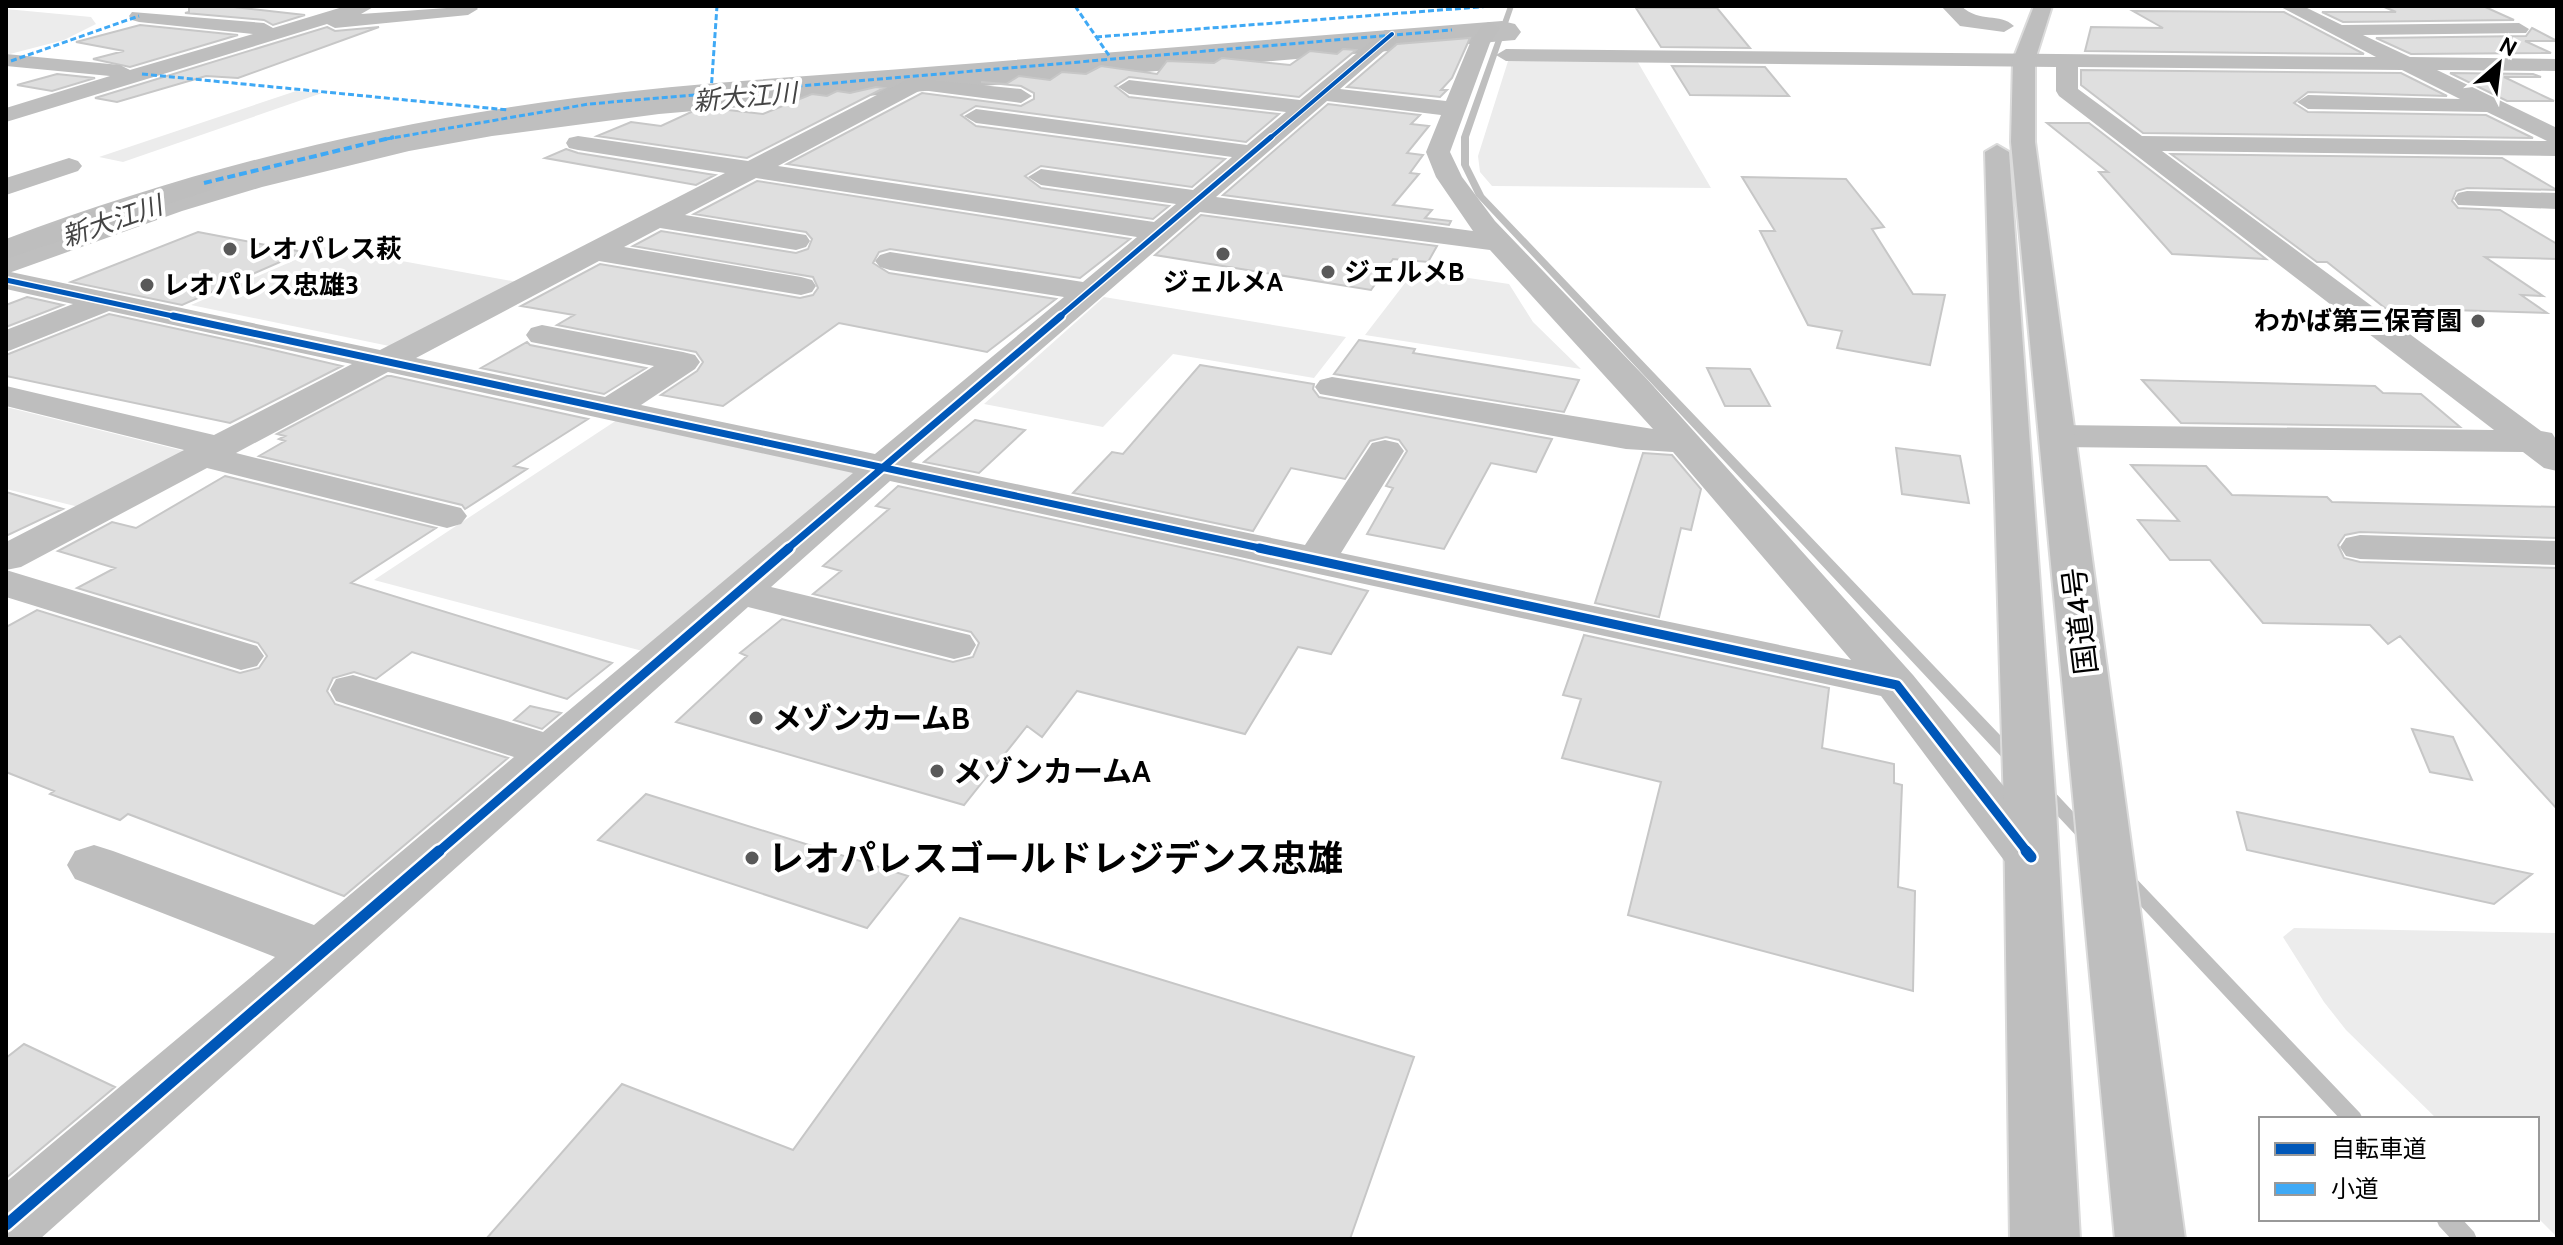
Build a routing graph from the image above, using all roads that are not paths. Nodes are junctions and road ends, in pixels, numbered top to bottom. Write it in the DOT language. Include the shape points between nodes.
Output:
graph roads {
  1 [pos="173,6"];
  2 [pos="366,6"];
  3 [pos="1950,6"];
  4 [pos="2043,6"];
  5 [pos="2288,6"];
  6 [pos="468,9"];
  7 [pos="303,25"];
  8 [pos="2334,29"];
  9 [pos="2519,29"];
  10 [pos="282,31"];
  11 [pos="1389,37"];
  12 [pos="2010,38"];
  13 [pos="2202,43"];
  14 [pos="2368,44"];
  15 [pos="6,60"];
  16 [pos="2067,62"];
  17 [pos="2407,63"];
  18 [pos="2557,65"];
  19 [pos="142,74"];
  20 [pos="1203,74"];
  21 [pos="1266,81"];
  22 [pos="1129,87"];
  23 [pos="1314,93"];
  24 [pos="1021,96"];
  25 [pos="2308,102"];
  26 [pos="879,103"];
  27 [pos="2495,106"];
  28 [pos="926,109"];
  29 [pos="1453,109"];
  30 [pos="957,113"];
  31 [pos="6,115"];
  32 [pos="2557,137"];
  33 [pos="578,143"];
  34 [pos="2137,143"];
  35 [pos="2557,149"];
  36 [pos="1254,153"];
  37 [pos="69,166"];
  38 [pos="750,168"];
  39 [pos="1041,177"];
  40 [pos="204,183"];
  41 [pos="6,187"];
  42 [pos="2467,199"];
  43 [pos="1198,201"];
  44 [pos="2557,201"];
  45 [pos="654,219"];
  46 [pos="1161,232"];
  47 [pos="796,241"];
  48 [pos="1501,243"];
  49 [pos="6,250"];
  50 [pos="593,251"];
  51 [pos="890,261"];
  52 [pos="6,280"];
  53 [pos="801,286"];
  54 [pos="1090,292"];
  55 [pos="105,302"];
  56 [pos="542,335"];
  57 [pos="6,342"];
  58 [pos="380,361"];
  59 [pos="1332,387"];
  60 [pos="6,396"];
  61 [pos="610,410"];
  62 [pos="2058,436"];
  63 [pos="1682,442"];
  64 [pos="2549,447"];
  65 [pos="1385,451"];
  66 [pos="212,452"];
  67 [pos="883,467"];
  68 [pos="447,516"];
  69 [pos="2360,547"];
  70 [pos="2557,553"];
  71 [pos="6,558"];
  72 [pos="1316,560"];
  73 [pos="6,583"];
  74 [pos="740,592"];
  75 [pos="954,645"];
  76 [pos="241,656"];
  77 [pos="1897,685"];
  78 [pos="353,690"];
  79 [pos="553,752"];
  80 [pos="2030,833"];
  81 [pos="94,865"];
  82 [pos="322,951"];
  83 [pos="6,1225"];
  84 [pos="2045,1239"];
  85 [pos="2150,1239"];
  1 -- 10 [label="main road" via="139,16"];
  2 -- 7 [label="main road"];
  3 -- 12 [label="main road" via="1967,22"];
  4 -- 12 [label="main road, 国道4号"];
  5 -- 8 [label="main road"];
  6 -- 7 [label="main road"];
  7 -- 10 [label="main road"];
  8 -- 9 [label="main road"];
  8 -- 14 [label="main road"];
  10 -- 19 [label="main road"];
  11 -- 23 [label="main road"];
  12 -- 16 [label="main road"];
  12 -- 29 [label="main road" via="1480,37"];
  12 -- 62 [label="main road, 国道4号"];
  12 -- 80 [label="main road, 国道4号"];
  13 -- 14 [label="main road"];
  14 -- 17 [label="main road"];
  15 -- 19 [label="main road"];
  16 -- 17 [label="main road"];
  16 -- 34 [label="main road" via="2067,91"];
  17 -- 18 [label="main road"];
  17 -- 27 [label="main road"];
  19 -- 31 [label="main road"];
  20 -- 21 [label="main road"];
  22 -- 23 [label="main road"];
  23 -- 29 [label="main road"];
  23 -- 36 [label="main road"];
  24 -- 26 [label="main road" via="918,83"];
  25 -- 27 [label="main road"];
  26 -- 28 [label="main road"];
  26 -- 38 [label="main road"];
  27 -- 32 [label="main road"];
  29 -- 48 [label="main road" via="1438,152 1442,164"];
  30 -- 36 [label="main road"];
  33 -- 38 [label="main road"];
  34 -- 35 [label="main road"];
  34 -- 64 [label="main road"];
  36 -- 43 [label="main road"];
  37 -- 41 [label="main road"];
  38 -- 45 [label="main road"];
  38 -- 46 [label="main road"];
  39 -- 43 [label="main road"];
  40 -- 49 [label="main road"];
  42 -- 44 [label="main road"];
  43 -- 46 [label="main road"];
  43 -- 48 [label="main road"];
  45 -- 47 [label="main road"];
  45 -- 50 [label="main road"];
  46 -- 54 [label="main road"];
  48 -- 63 [label="main road"];
  50 -- 53 [label="main road"];
  50 -- 58 [label="main road"];
  51 -- 54 [label="main road"];
  52 -- 55 [label="main road"];
  54 -- 67 [label="main road"];
  55 -- 57 [label="main road"];
  55 -- 58 [label="main road"];
  56 -- 61 [label="main road" via="683,362"];
  58 -- 61 [label="main road"];
  58 -- 66 [label="main road"];
  59 -- 63 [label="main road" via="1626,438"];
  60 -- 66 [label="main road"];
  61 -- 67 [label="main road"];
  62 -- 64 [label="main road"];
  62 -- 85 [label="main road, 国道4号"];
  63 -- 77 [label="main road"];
  65 -- 72 [label="main road"];
  66 -- 68 [label="main road"];
  66 -- 71 [label="main road"];
  67 -- 72 [label="main road"];
  67 -- 74 [label="main road"];
  69 -- 70 [label="main road"];
  72 -- 77 [label="main road"];
  73 -- 76 [label="main road"];
  74 -- 75 [label="main road"];
  74 -- 79 [label="main road"];
  77 -- 80 [label="main road"];
  78 -- 79 [label="main road"];
  79 -- 82 [label="main road"];
  80 -- 84 [label="main road, 国道4号"];
  81 -- 82 [label="main road"];
  82 -- 83 [label="main road"];
}
